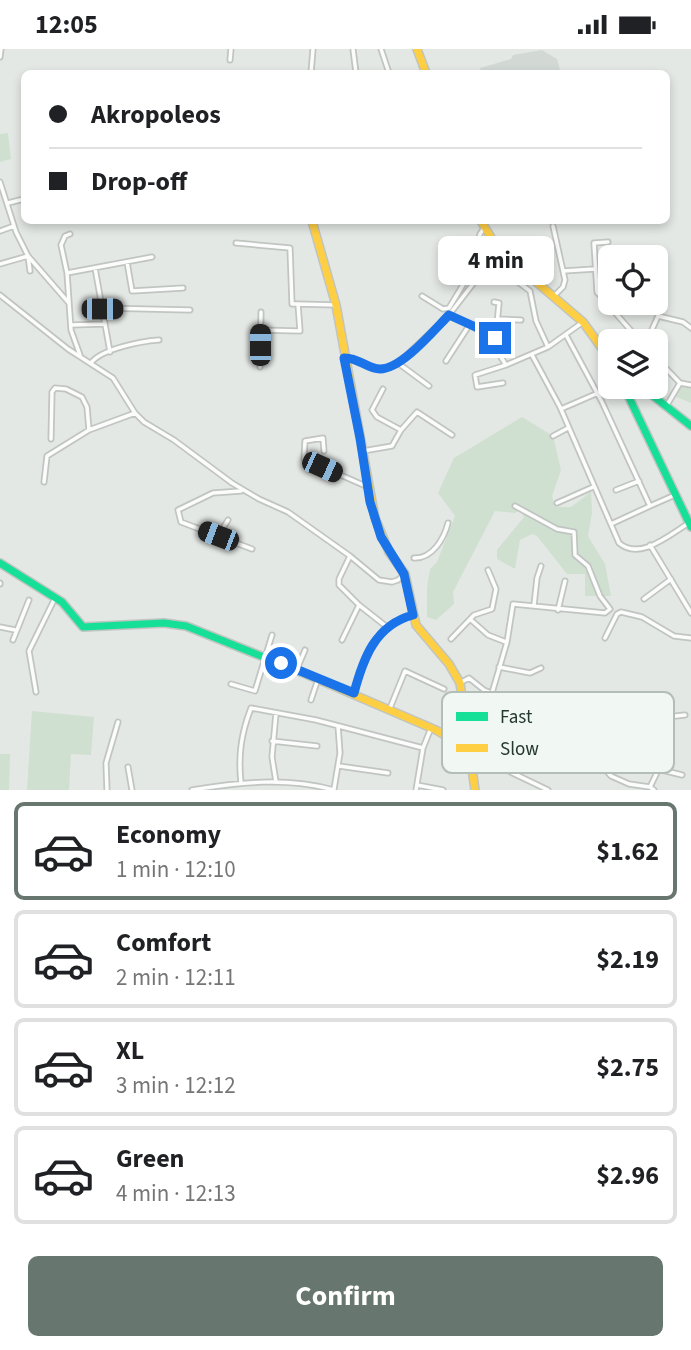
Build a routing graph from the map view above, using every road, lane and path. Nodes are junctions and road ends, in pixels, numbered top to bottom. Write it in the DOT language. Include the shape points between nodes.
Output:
graph roads {
  1 [pos="1,49"];
  2 [pos="231,49"];
  3 [pos="313,49"];
  4 [pos="353,49"];
  5 [pos="382,49"];
  6 [pos="417,49"];
  7 [pos="0,57"];
  8 [pos="230,61"];
  9 [pos="311,70"];
  10 [pos="356,70"];
  11 [pos="388,70"];
  12 [pos="425,70"];
  13 [pos="0,183"];
  14 [pos="21,200"];
  15 [pos="8,203"];
  16 [pos="314,224"];
  17 [pos="483,224"];
  18 [pos="15,225"];
  19 [pos="553,226"];
  20 [pos="0,231"];
  21 [pos="70,234"];
  22 [pos="608,242"];
  23 [pos="236,243"];
  24 [pos="28,256"];
  25 [pos="152,257"];
  26 [pos="127,262"];
  27 [pos="0,264"];
  28 [pos="96,268"];
  29 [pos="595,269"];
  30 [pos="30,271"];
  31 [pos="563,271"];
  32 [pos="67,273"];
  33 [pos="486,277"];
  34 [pos="506,278"];
  35 [pos="183,288"];
  36 [pos="597,292"];
  37 [pos="0,295"];
  38 [pos="422,296"];
  39 [pos="554,296"];
  40 [pos="495,302"];
  41 [pos="70,304"];
  42 [pos="298,304"];
  43 [pos="336,305"];
  44 [pos="102,309"];
  45 [pos="190,310"];
  46 [pos="261,312"];
  47 [pos="449,315"];
  48 [pos="658,316"];
  49 [pos="498,319"];
  50 [pos="521,320"];
  51 [pos="583,322"];
  52 [pos="104,324"];
  53 [pos="470,324"];
  54 [pos="71,325"];
  55 [pos="691,328"];
  56 [pos="629,329"];
  57 [pos="652,329"];
  58 [pos="260,330"];
  59 [pos="566,335"];
  60 [pos="159,340"];
  61 [pos="492,342"];
  62 [pos="598,343"];
  63 [pos="548,347"];
  64 [pos="110,352"];
  65 [pos="532,355"];
  66 [pos="80,356"];
  67 [pos="344,358"];
  68 [pos="446,361"];
  69 [pos="91,363"];
  70 [pos="398,363"];
  71 [pos="506,365"];
  72 [pos="260,367"];
  73 [pos="668,370"];
  74 [pos="503,383"];
  75 [pos="680,383"];
  76 [pos="691,385"];
  77 [pos="429,386"];
  78 [pos="383,389"];
  79 [pos="598,393"];
  80 [pos="601,399"];
  81 [pos="630,399"];
  82 [pos="657,399"];
  83 [pos="666,406"];
  84 [pos="561,409"];
  85 [pos="135,413"];
  86 [pos="691,426"];
  87 [pos="568,428"];
  88 [pos="89,430"];
  89 [pos="401,430"];
  90 [pos="452,435"];
  91 [pos="553,436"];
  92 [pos="51,439"];
  93 [pos="324,451"];
  94 [pos="363,451"];
  95 [pos="639,481"];
  96 [pos="44,482"];
  97 [pos="368,487"];
  98 [pos="593,487"];
  99 [pos="616,490"];
  100 [pos="243,491"];
  101 [pos="674,495"];
  102 [pos="557,503"];
  103 [pos="514,506"];
  104 [pos="650,506"];
  105 [pos="228,520"];
  106 [pos="448,523"];
  107 [pos="610,524"];
  108 [pos="690,525"];
  109 [pos="218,536"];
  110 [pos="650,545"];
  111 [pos="252,549"];
  112 [pos="350,556"];
  113 [pos="414,558"];
  114 [pos="0,563"];
  115 [pos="541,566"];
  116 [pos="488,570"];
  117 [pos="404,574"];
  118 [pos="671,579"];
  119 [pos="565,581"];
  120 [pos="55,598"];
  121 [pos="644,599"];
  122 [pos="29,600"];
  123 [pos="359,605"];
  124 [pos="534,605"];
  125 [pos="690,609"];
  126 [pos="558,610"];
  127 [pos="413,615"];
  128 [pos="470,619"];
  129 [pos="0,627"];
  130 [pos="388,628"];
  131 [pos="16,631"];
  132 [pos="272,635"];
  133 [pos="605,638"];
  134 [pos="691,638"];
  135 [pos="451,639"];
  136 [pos="13,640"];
  137 [pos="342,640"];
  138 [pos="507,642"];
  139 [pos="305,650"];
  140 [pos="266,656"];
  141 [pos="499,667"];
  142 [pos="541,668"];
  143 [pos="297,669"];
  144 [pos="318,678"];
  145 [pos="460,683"];
  146 [pos="231,684"];
  147 [pos="444,689"];
  148 [pos="36,692"];
  149 [pos="460,692"];
  150 [pos="490,692"];
  151 [pos="492,692"];
  152 [pos="354,693"];
  153 [pos="311,700"];
  154 [pos="390,708"];
  155 [pos="276,713"];
  156 [pos="685,715"];
  157 [pos="674,716"];
  158 [pos="118,722"];
  159 [pos="338,726"];
  160 [pos="431,728"];
  161 [pos="442,733"];
  162 [pos="272,741"];
  163 [pos="317,746"];
  164 [pos="423,748"];
  165 [pos="339,766"];
  166 [pos="128,767"];
  167 [pos="388,773"];
  168 [pos="513,773"];
  169 [pos="608,773"];
  170 [pos="674,773"];
  171 [pos="682,775"];
  172 [pos="276,782"];
  173 [pos="294,782"];
  174 [pos="241,783"];
  175 [pos="416,787"];
  176 [pos="652,788"];
  177 [pos="107,790"];
  178 [pos="132,790"];
  179 [pos="194,790"];
  180 [pos="293,790"];
  181 [pos="334,790"];
  182 [pos="443,790"];
  183 [pos="548,790"];
  1 -- 7 [label="street"];
  2 -- 8 [label="street"];
  3 -- 9 [label="street"];
  4 -- 10 [label="street"];
  5 -- 11 [label="street"];
  6 -- 12 [label="street"];
  13 -- 15 [label="street"];
  14 -- 15 [label="street"];
  15 -- 18 [label="street"];
  16 -- 43 [label="street"];
  17 -- 38 [label="street" via="470,273 449,308"];
  17 -- 39 [label="street" via="505,256"];
  18 -- 20 [label="street"];
  18 -- 24 [label="street"];
  19 -- 31 [label="street"];
  21 -- 32 [label="street" via="61,245"];
  22 -- 29 [label="street" via="594,243"];
  23 -- 42 [label="street" via="290,248 292,303"];
  24 -- 27 [label="street"];
  24 -- 30 [label="street"];
  24 -- 41 [label="street"];
  25 -- 26 [label="street"];
  26 -- 28 [label="street"];
  26 -- 35 [label="street" via="132,291"];
  28 -- 32 [label="street"];
  28 -- 44 [label="street"];
  29 -- 31 [label="street"];
  29 -- 36 [label="street"];
  31 -- 39 [label="street" via="563,287"];
  32 -- 41 [label="street"];
  33 -- 47 [label="street" via="476,280"];
  34 -- 63 [label="street" via="530,291"];
  36 -- 56 [label="street"];
  37 -- 66 [label="street"];
  39 -- 51 [label="street"];
  40 -- 49 [label="street" via="499,303"];
  41 -- 54 [label="street"];
  42 -- 43 [label="street"];
  42 -- 58 [label="street" via="300,331"];
  43 -- 67 [label="street"];
  44 -- 45 [label="street"];
  44 -- 52 [label="street"];
  46 -- 58 [label="street"];
  47 -- 53 [label="street"];
  47 -- 70 [label="street"];
  48 -- 55 [label="street"];
  48 -- 57 [label="street"];
  49 -- 50 [label="street"];
  49 -- 61 [label="street"];
  51 -- 59 [label="street"];
  51 -- 62 [label="street"];
  52 -- 54 [label="street"];
  52 -- 64 [label="street"];
  53 -- 61 [label="street"];
  53 -- 68 [label="street"];
  54 -- 66 [label="street"];
  58 -- 72 [label="street"];
  59 -- 63 [label="street"];
  59 -- 79 [label="street"];
  60 -- 64 [label="street"];
  61 -- 71 [label="street"];
  63 -- 65 [label="street"];
  64 -- 69 [label="street"];
  65 -- 71 [label="street"];
  65 -- 84 [label="street"];
  66 -- 69 [label="street"];
  67 -- 70 [label="street" via="358,359 375,369"];
  67 -- 94 [label="street"];
  69 -- 85 [label="street" via="113,378"];
  70 -- 77 [label="street"];
  71 -- 74 [label="street" via="474,375 477,387"];
  73 -- 75 [label="street"];
  75 -- 76 [label="street"];
  75 -- 83 [label="street"];
  78 -- 89 [label="street" via="372,410"];
  79 -- 84 [label="street"];
  80 -- 95 [label="street"];
  81 -- 101 [label="street"];
  82 -- 83 [label="street"];
  83 -- 86 [label="street"];
  84 -- 87 [label="street"];
  85 -- 88 [label="street"];
  85 -- 100 [label="street"];
  87 -- 91 [label="street"];
  87 -- 98 [label="street"];
  88 -- 92 [label="street" via="82,397 55,388"];
  88 -- 96 [label="street" via="47,456"];
  89 -- 90 [label="street" via="417,412"];
  89 -- 94 [label="street" via="392,446"];
  93 -- 97 [label="street" via="323,439 305,441 304,459"];
  94 -- 97 [label="street"];
  95 -- 99 [label="street"];
  95 -- 104 [label="street"];
  97 -- 117 [label="street" via="381,537"];
  98 -- 102 [label="street"];
  98 -- 107 [label="street"];
  100 -- 109 [label="street" via="213,493 178,510 181,522"];
  100 -- 112 [label="street" via="288,512"];
  101 -- 104 [label="street"];
  101 -- 108 [label="street"];
  103 -- 126 [label="street" via="557,529 574,532 575,555 587,566 610,608 608,613"];
  104 -- 107 [label="street"];
  105 -- 109 [label="street"];
  106 -- 113 [label="street" via="438,544 424,557"];
  107 -- 110 [label="street" via="626,549"];
  108 -- 110 [label="street"];
  109 -- 111 [label="street"];
  110 -- 118 [label="street"];
  112 -- 117 [label="street" via="385,583"];
  112 -- 123 [label="street" via="339,585"];
  114 -- 120 [label="street"];
  115 -- 124 [label="street"];
  116 -- 128 [label="street" via="496,589 492,608"];
  117 -- 127 [label="street"];
  118 -- 121 [label="street"];
  118 -- 125 [label="street"];
  119 -- 126 [label="street"];
  120 -- 140 [label="street" via="86,628 176,624"];
  120 -- 148 [label="street" via="29,651"];
  122 -- 131 [label="street"];
  123 -- 130 [label="street"];
  123 -- 137 [label="street"];
  124 -- 126 [label="street"];
  124 -- 138 [label="street" via="513,604"];
  127 -- 130 [label="street"];
  127 -- 145 [label="street" via="421,633"];
  128 -- 135 [label="street"];
  128 -- 138 [label="street" via="488,635"];
  129 -- 131 [label="street"];
  130 -- 152 [label="street" via="371,646"];
  131 -- 136 [label="street"];
  132 -- 140 [label="street"];
  133 -- 134 [label="street" via="621,612 642,617 674,636"];
  138 -- 141 [label="street"];
  139 -- 143 [label="street"];
  140 -- 143 [label="street"];
  140 -- 146 [label="street" via="255,691"];
  141 -- 142 [label="street" via="530,673"];
  141 -- 151 [label="street"];
  143 -- 144 [label="street"];
  144 -- 152 [label="street"];
  144 -- 153 [label="street"];
  145 -- 149 [label="street"];
  145 -- 150 [label="street" via="469,678"];
  147 -- 154 [label="street" via="405,671"];
  152 -- 154 [label="street"];
  154 -- 160 [label="street"];
  155 -- 159 [label="street"];
  155 -- 162 [label="street"];
  155 -- 174 [label="street" via="251,708 243,729"];
  156 -- 157 [label="street"];
  158 -- 177 [label="street" via="106,763"];
  159 -- 164 [label="street"];
  159 -- 165 [label="street"];
  160 -- 161 [label="street"];
  160 -- 164 [label="street"];
  162 -- 163 [label="street"];
  162 -- 172 [label="street"];
  164 -- 175 [label="street"];
  165 -- 167 [label="street"];
  165 -- 181 [label="street"];
  166 -- 178 [label="street"];
  168 -- 183 [label="street"];
  169 -- 176 [label="street" via="629,784"];
  170 -- 171 [label="street"];
  172 -- 173 [label="street"];
  172 -- 174 [label="street"];
  173 -- 180 [label="street"];
  173 -- 181 [label="street"];
  174 -- 179 [label="street"];
  175 -- 182 [label="street"];
}
